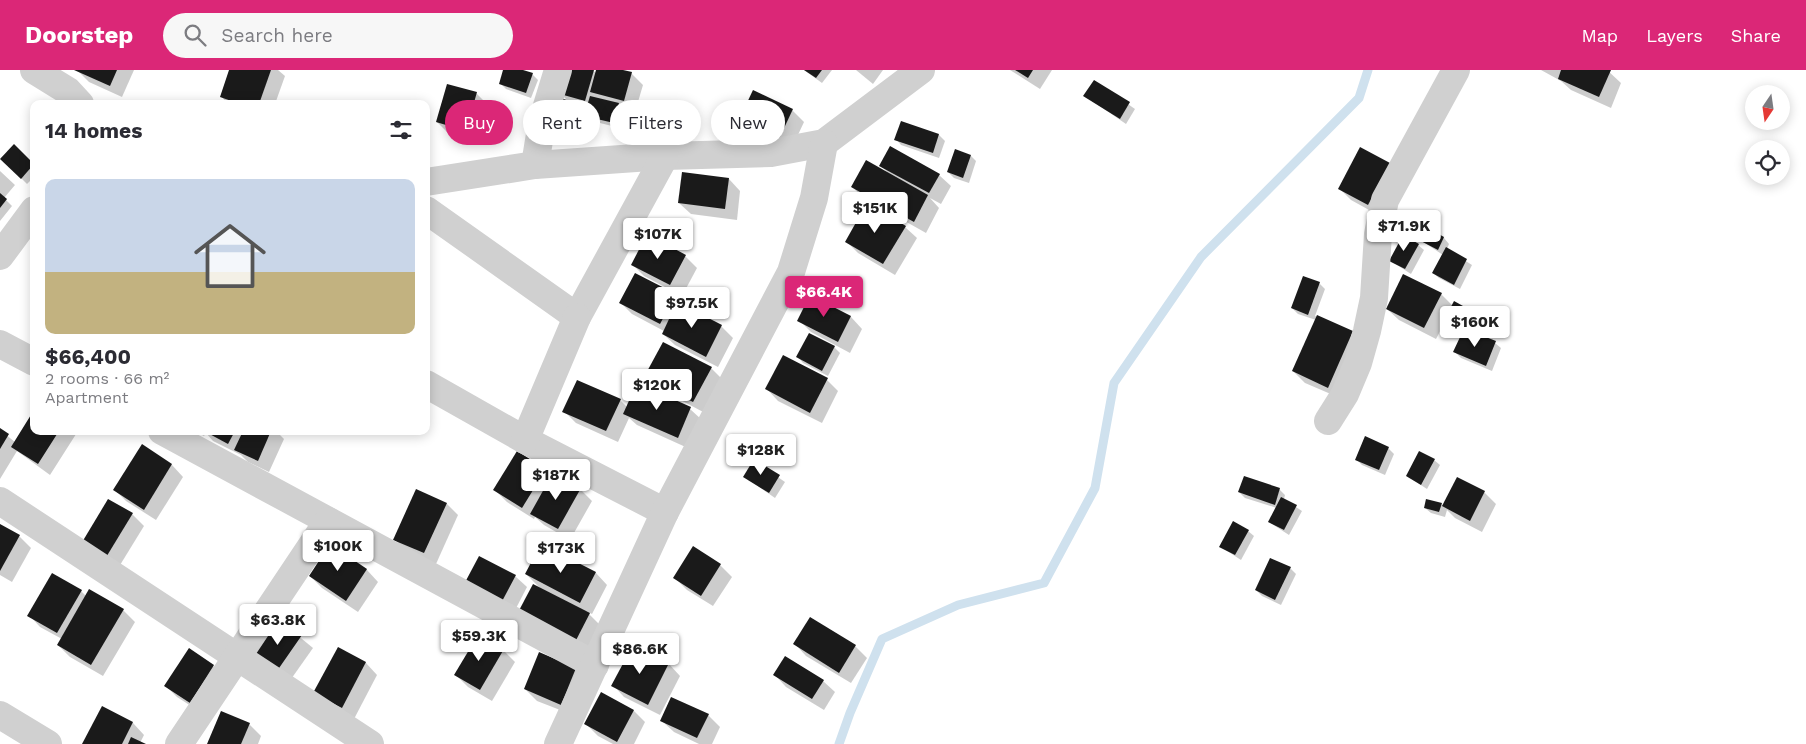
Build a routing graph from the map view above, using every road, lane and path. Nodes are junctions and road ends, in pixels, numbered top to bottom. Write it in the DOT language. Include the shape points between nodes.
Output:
graph roads {
  1 [pos="34,70"];
  2 [pos="558,70"];
  3 [pos="921,70"];
  4 [pos="1456,70"];
  5 [pos="76,100"];
  6 [pos="824,144"];
  7 [pos="665,156"];
  8 [pos="536,165"];
  9 [pos="430,181"];
  10 [pos="430,213"];
  11 [pos="30,215"];
  12 [pos="0,256"];
  13 [pos="577,317"];
  14 [pos="0,344"];
  15 [pos="30,360"];
  16 [pos="430,386"];
  17 [pos="1328,421"];
  18 [pos="169,435"];
  19 [pos="526,440"];
  20 [pos="0,501"];
  21 [pos="666,512"];
  22 [pos="328,521"];
  23 [pos="238,657"];
  24 [pos="595,665"];
  25 [pos="0,715"];
  26 [pos="48,744"];
  27 [pos="180,744"];
  28 [pos="370,744"];
  29 [pos="558,744"];
  1 -- 5 [label="street" via="68,91"];
  2 -- 8 [label="street" via="542,122"];
  3 -- 6 [label="street"];
  4 -- 17 [label="street" via="1385,200 1367,331 1358,363"];
  6 -- 7 [label="street" via="771,153"];
  6 -- 21 [label="street" via="814,198 791,272"];
  7 -- 8 [label="street"];
  7 -- 13 [label="street"];
  8 -- 9 [label="street"];
  10 -- 13 [label="street"];
  11 -- 12 [label="street"];
  13 -- 19 [label="street"];
  14 -- 15 [label="street"];
  16 -- 19 [label="street"];
  18 -- 22 [label="street"];
  19 -- 21 [label="street"];
  20 -- 23 [label="street"];
  21 -- 24 [label="street"];
  22 -- 23 [label="street"];
  22 -- 24 [label="street"];
  23 -- 27 [label="street"];
  23 -- 28 [label="street"];
  24 -- 29 [label="street"];
  25 -- 26 [label="street"];
}
